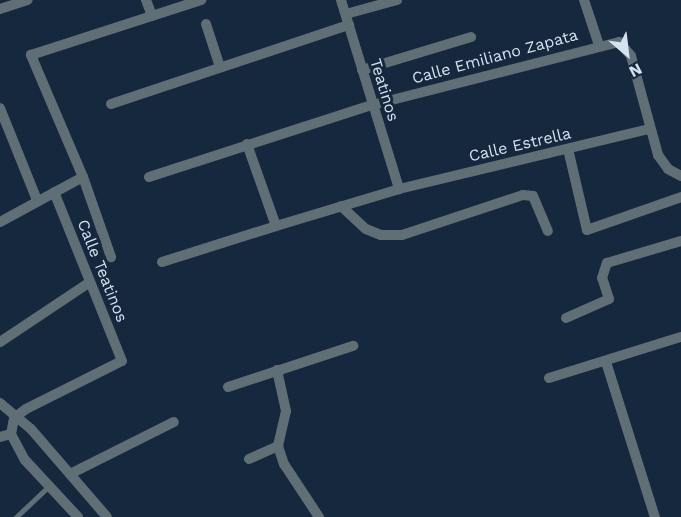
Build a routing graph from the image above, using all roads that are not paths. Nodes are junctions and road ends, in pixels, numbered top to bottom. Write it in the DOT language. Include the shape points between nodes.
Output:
graph roads {
  1 [pos="28,0"];
  2 [pos="146,0"];
  3 [pos="201,0"];
  4 [pos="341,0"];
  5 [pos="397,0"];
  6 [pos="584,0"];
  7 [pos="0,9"];
  8 [pos="345,14"];
  9 [pos="152,16"];
  10 [pos="206,24"];
  11 [pos="349,26"];
  12 [pos="471,37"];
  13 [pos="599,45"];
  14 [pos="220,67"];
  15 [pos="362,70"];
  16 [pos="111,104"];
  17 [pos="372,105"];
  18 [pos="0,108"];
  19 [pos="649,129"];
  20 [pos="247,144"];
  21 [pos="568,149"];
  22 [pos="681,176"];
  23 [pos="83,177"];
  24 [pos="149,177"];
  25 [pos="399,189"];
  26 [pos="54,192"];
  27 [pos="681,197"];
  28 [pos="37,200"];
  29 [pos="341,206"];
  30 [pos="0,222"];
  31 [pos="276,226"];
  32 [pos="548,231"];
  33 [pos="681,241"];
  34 [pos="111,257"];
  35 [pos="162,261"];
  36 [pos="90,282"];
  37 [pos="566,318"];
  38 [pos="681,337"];
  39 [pos="0,342"];
  40 [pos="353,345"];
  41 [pos="606,362"];
  42 [pos="277,370"];
  43 [pos="549,378"];
  44 [pos="228,387"];
  45 [pos="0,403"];
  46 [pos="14,418"];
  47 [pos="174,422"];
  48 [pos="11,434"];
  49 [pos="0,437"];
  50 [pos="278,446"];
  51 [pos="249,459"];
  52 [pos="70,474"];
  53 [pos="49,486"];
  54 [pos="16,517"];
  55 [pos="78,517"];
  56 [pos="107,517"];
  57 [pos="319,517"];
  58 [pos="655,517"];
  1 -- 7 [label="street"];
  2 -- 9 [label="street"];
  3 -- 9 [label="street"];
  4 -- 8 [label="street, Teatinos"];
  5 -- 8 [label="street"];
  6 -- 13 [label="street"];
  8 -- 11 [label="street, Teatinos"];
  9 -- 23 [label="street" via="31,55"];
  10 -- 14 [label="street"];
  11 -- 14 [label="street"];
  11 -- 15 [label="street, Teatinos"];
  12 -- 15 [label="street"];
  13 -- 17 [label="street, Calle Emiliano Zapata"];
  13 -- 19 [label="street, Calle Emiliano Zapata" via="619,42 626,47"];
  14 -- 16 [label="street"];
  15 -- 17 [label="street, Teatinos"];
  17 -- 20 [label="street, Calle Emiliano Zapata"];
  17 -- 25 [label="street, Teatinos"];
  18 -- 28 [label="street"];
  19 -- 21 [label="street, Calle Estrella"];
  19 -- 22 [label="street" via="668,169"];
  20 -- 24 [label="street, Calle Emiliano Zapata"];
  20 -- 31 [label="street"];
  21 -- 25 [label="street, Calle Estrella"];
  21 -- 27 [label="street" via="587,230"];
  23 -- 26 [label="street"];
  23 -- 34 [label="street"];
  25 -- 29 [label="street, Calle Estrella"];
  26 -- 28 [label="street"];
  26 -- 36 [label="street, Calle Teatinos"];
  28 -- 30 [label="street"];
  29 -- 31 [label="street, Calle Estrella"];
  29 -- 32 [label="street" via="366,229 381,236 402,235 523,195 533,196"];
  31 -- 35 [label="street, Calle Estrella"];
  33 -- 37 [label="street" via="601,269 609,299"];
  36 -- 39 [label="street"];
  36 -- 46 [label="street, Calle Teatinos" via="122,361"];
  38 -- 41 [label="street"];
  40 -- 42 [label="street"];
  41 -- 43 [label="street"];
  41 -- 58 [label="street"];
  42 -- 44 [label="street"];
  42 -- 50 [label="street" via="286,411"];
  45 -- 46 [label="street"];
  46 -- 48 [label="street"];
  46 -- 52 [label="street" via="31,429"];
  47 -- 52 [label="street"];
  48 -- 49 [label="street"];
  48 -- 53 [label="street" via="25,460"];
  50 -- 51 [label="street"];
  50 -- 57 [label="street" via="284,464"];
  52 -- 56 [label="street"];
  53 -- 54 [label="lane"];
  53 -- 55 [label="street"];
}
